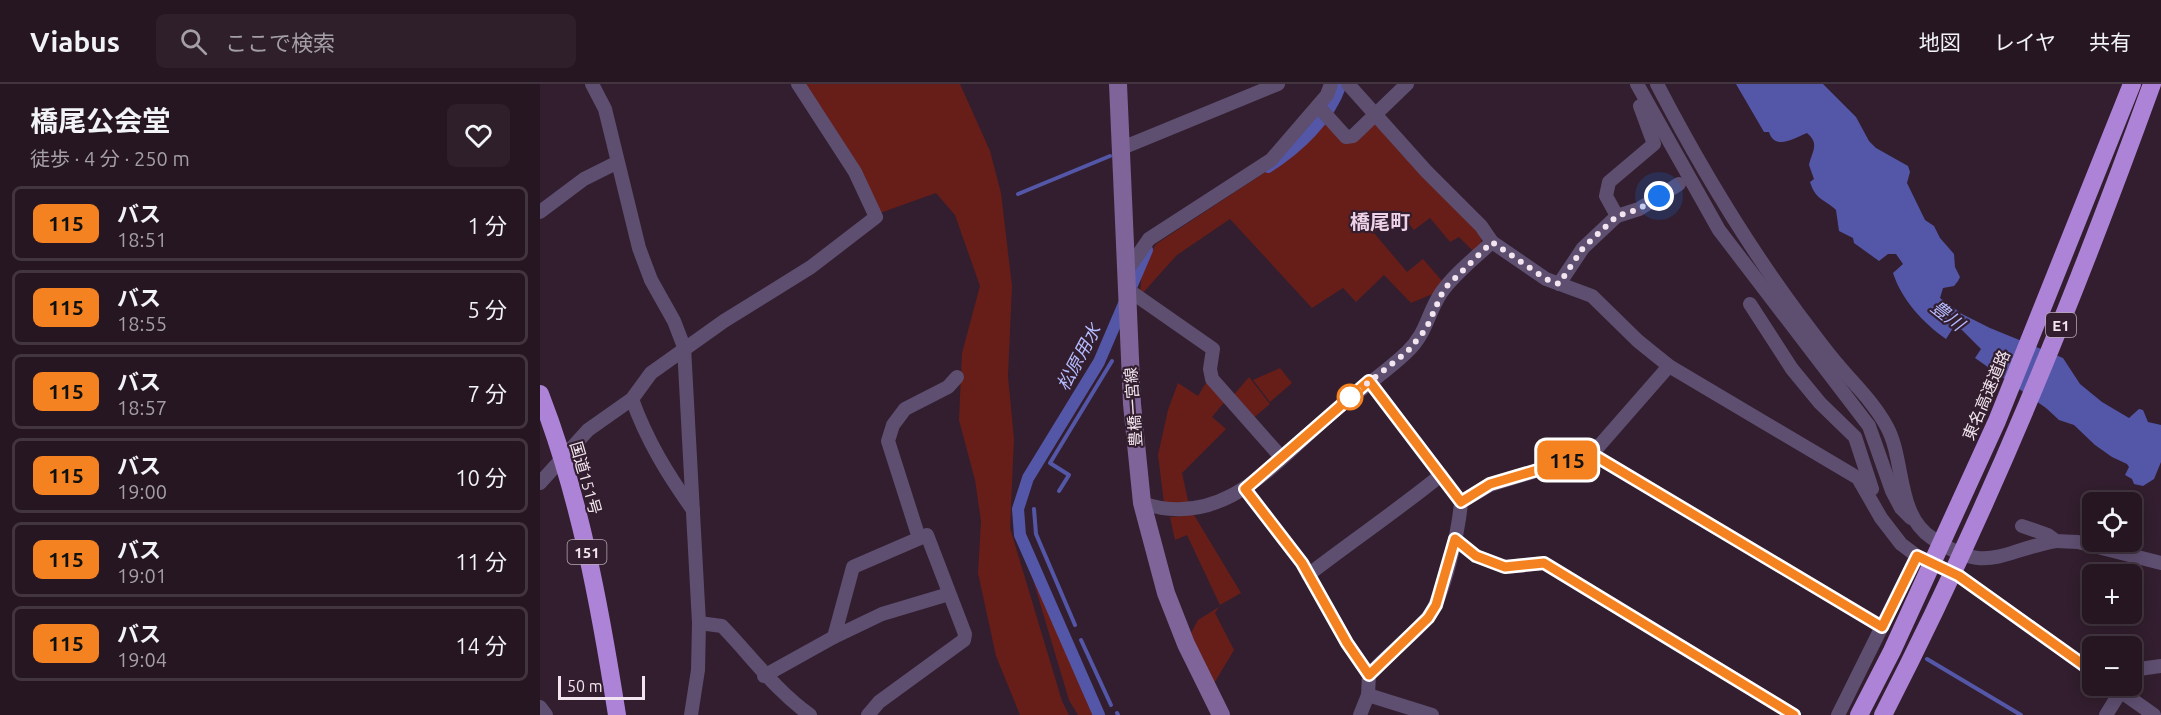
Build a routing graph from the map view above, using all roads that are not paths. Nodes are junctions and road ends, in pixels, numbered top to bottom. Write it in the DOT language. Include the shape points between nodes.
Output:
graph roads {
  1 [pos="592,84"];
  2 [pos="798,84"];
  3 [pos="1118,84"];
  4 [pos="1278,84"];
  5 [pos="1331,84"];
  6 [pos="1348,84"];
  7 [pos="1407,84"];
  8 [pos="1635,84"];
  9 [pos="1657,84"];
  10 [pos="2132,84"];
  11 [pos="2152,84"];
  12 [pos="1318,106"];
  13 [pos="1376,114"];
  14 [pos="1122,148"];
  15 [pos="616,163"];
  16 [pos="1679,184"];
  17 [pos="540,212"];
  18 [pos="1617,216"];
  19 [pos="1492,242"];
  20 [pos="1127,281"];
  21 [pos="1559,284"];
  22 [pos="1750,304"];
  23 [pos="684,347"];
  24 [pos="1669,366"];
  25 [pos="957,378"];
  26 [pos="1369,381"];
  27 [pos="540,394"];
  28 [pos="632,399"];
  29 [pos="1592,454"];
  30 [pos="1281,457"];
  31 [pos="561,460"];
  32 [pos="1441,475"];
  33 [pos="540,483"];
  34 [pos="1245,489"];
  35 [pos="1872,489"];
  36 [pos="1461,502"];
  37 [pos="1142,503"];
  38 [pos="693,510"];
  39 [pos="1915,521"];
  40 [pos="2022,526"];
  41 [pos="919,538"];
  42 [pos="1455,539"];
  43 [pos="2056,541"];
  44 [pos="1917,556"];
  45 [pos="2161,563"];
  46 [pos="1308,575"];
  47 [pos="949,594"];
  48 [pos="699,623"];
  49 [pos="1882,627"];
  50 [pos="834,637"];
  51 [pos="2082,664"];
  52 [pos="2161,666"];
  53 [pos="2142,669"];
  54 [pos="1369,675"];
  55 [pos="765,676"];
  56 [pos="1368,695"];
  57 [pos="2115,696"];
  58 [pos="2130,696"];
  59 [pos="540,707"];
  60 [pos="546,715"];
  61 [pos="617,715"];
  62 [pos="691,715"];
  63 [pos="810,715"];
  64 [pos="868,715"];
  65 [pos="1221,715"];
  66 [pos="1360,715"];
  67 [pos="1432,715"];
  68 [pos="1794,715"];
  69 [pos="1838,715"];
  70 [pos="1859,715"];
  71 [pos="1883,715"];
  72 [pos="2106,715"];
  73 [pos="2154,715"];
  1 -- 15 [label="street" via="604,109"];
  2 -- 23 [label="street" via="855,172 876,217 811,267"];
  3 -- 14 [label="main road, 豊橋一宮線"];
  4 -- 14 [label="street"];
  5 -- 12 [label="street"];
  6 -- 13 [label="street"];
  7 -- 13 [label="street"];
  8 -- 18 [label="street" via="1654,144 1609,182 1606,196"];
  8 -- 39 [label="street" via="1719,230 1869,426 1892,491 1901,508"];
  9 -- 39 [label="street" via="1744,235 1796,310 1888,428"];
  10 -- 70 [label="highway, 東名高速道路 / E1" via="1997,421"];
  11 -- 71 [label="highway, E1" via="2069,306 2015,435"];
  12 -- 13 [label="street" via="1346,137 1359,132"];
  12 -- 20 [label="street" via="1271,160 1149,239"];
  13 -- 19 [label="street"];
  14 -- 20 [label="main road, 豊橋一宮線"];
  15 -- 17 [label="street" via="584,178"];
  15 -- 23 [label="street" via="643,259"];
  16 -- 18 [label="street" via="1639,209"];
  18 -- 21 [label="street" via="1583,248"];
  19 -- 21 [label="street"];
  19 -- 26 [label="street" via="1444,289 1426,329 1407,352"];
  20 -- 30 [label="street" via="1213,349 1212,379"];
  20 -- 37 [label="main road, 豊橋一宮線" via="1132,404"];
  21 -- 24 [label="street" via="1599,302"];
  22 -- 35 [label="street" via="1792,369 1855,437"];
  23 -- 28 [label="street" via="651,373"];
  23 -- 38 [label="street"];
  24 -- 29 [label="street"];
  24 -- 44 [label="street" via="1858,478 1888,529"];
  25 -- 41 [label="street" via="948,387 905,409 893,425 888,441"];
  26 -- 30 [label="street"];
  26 -- 32 [label="street"];
  27 -- 31 [label="highway, 国道151号 / 151"];
  28 -- 31 [label="street" via="588,430"];
  28 -- 38 [label="street" via="644,434 663,469"];
  29 -- 36 [label="street" via="1490,484"];
  29 -- 49 [label="street"];
  30 -- 34 [label="street"];
  31 -- 33 [label="street"];
  31 -- 61 [label="highway, 国道151号 / 151" via="600,612"];
  32 -- 36 [label="street"];
  32 -- 46 [label="street"];
  34 -- 37 [label="street" via="1192,510 1160,509"];
  34 -- 46 [label="street"];
  36 -- 42 [label="street"];
  37 -- 65 [label="main road, 豊橋一宮線" via="1166,593"];
  38 -- 48 [label="street"];
  39 -- 43 [label="street" via="1931,538 1973,559 1998,558"];
  40 -- 43 [label="street"];
  41 -- 47 [label="street" via="927,535"];
  41 -- 50 [label="street" via="853,567"];
  42 -- 54 [label="street" via="1436,605 1428,618"];
  42 -- 68 [label="street" via="1476,556 1505,567 1544,563"];
  43 -- 45 [label="street" via="2078,542"];
  44 -- 49 [label="street"];
  44 -- 51 [label="street" via="1959,576"];
  46 -- 54 [label="street"];
  47 -- 50 [label="street" via="882,615"];
  47 -- 64 [label="street" via="964,640 879,702"];
  48 -- 55 [label="street" via="722,626"];
  48 -- 62 [label="street" via="699,670"];
  49 -- 69 [label="street"];
  50 -- 55 [label="street"];
  52 -- 53 [label="street"];
  54 -- 56 [label="street"];
  55 -- 63 [label="street"];
  56 -- 66 [label="street"];
  56 -- 67 [label="street"];
  57 -- 72 [label="street"];
  58 -- 73 [label="street"];
  59 -- 60 [label="street"];
}
